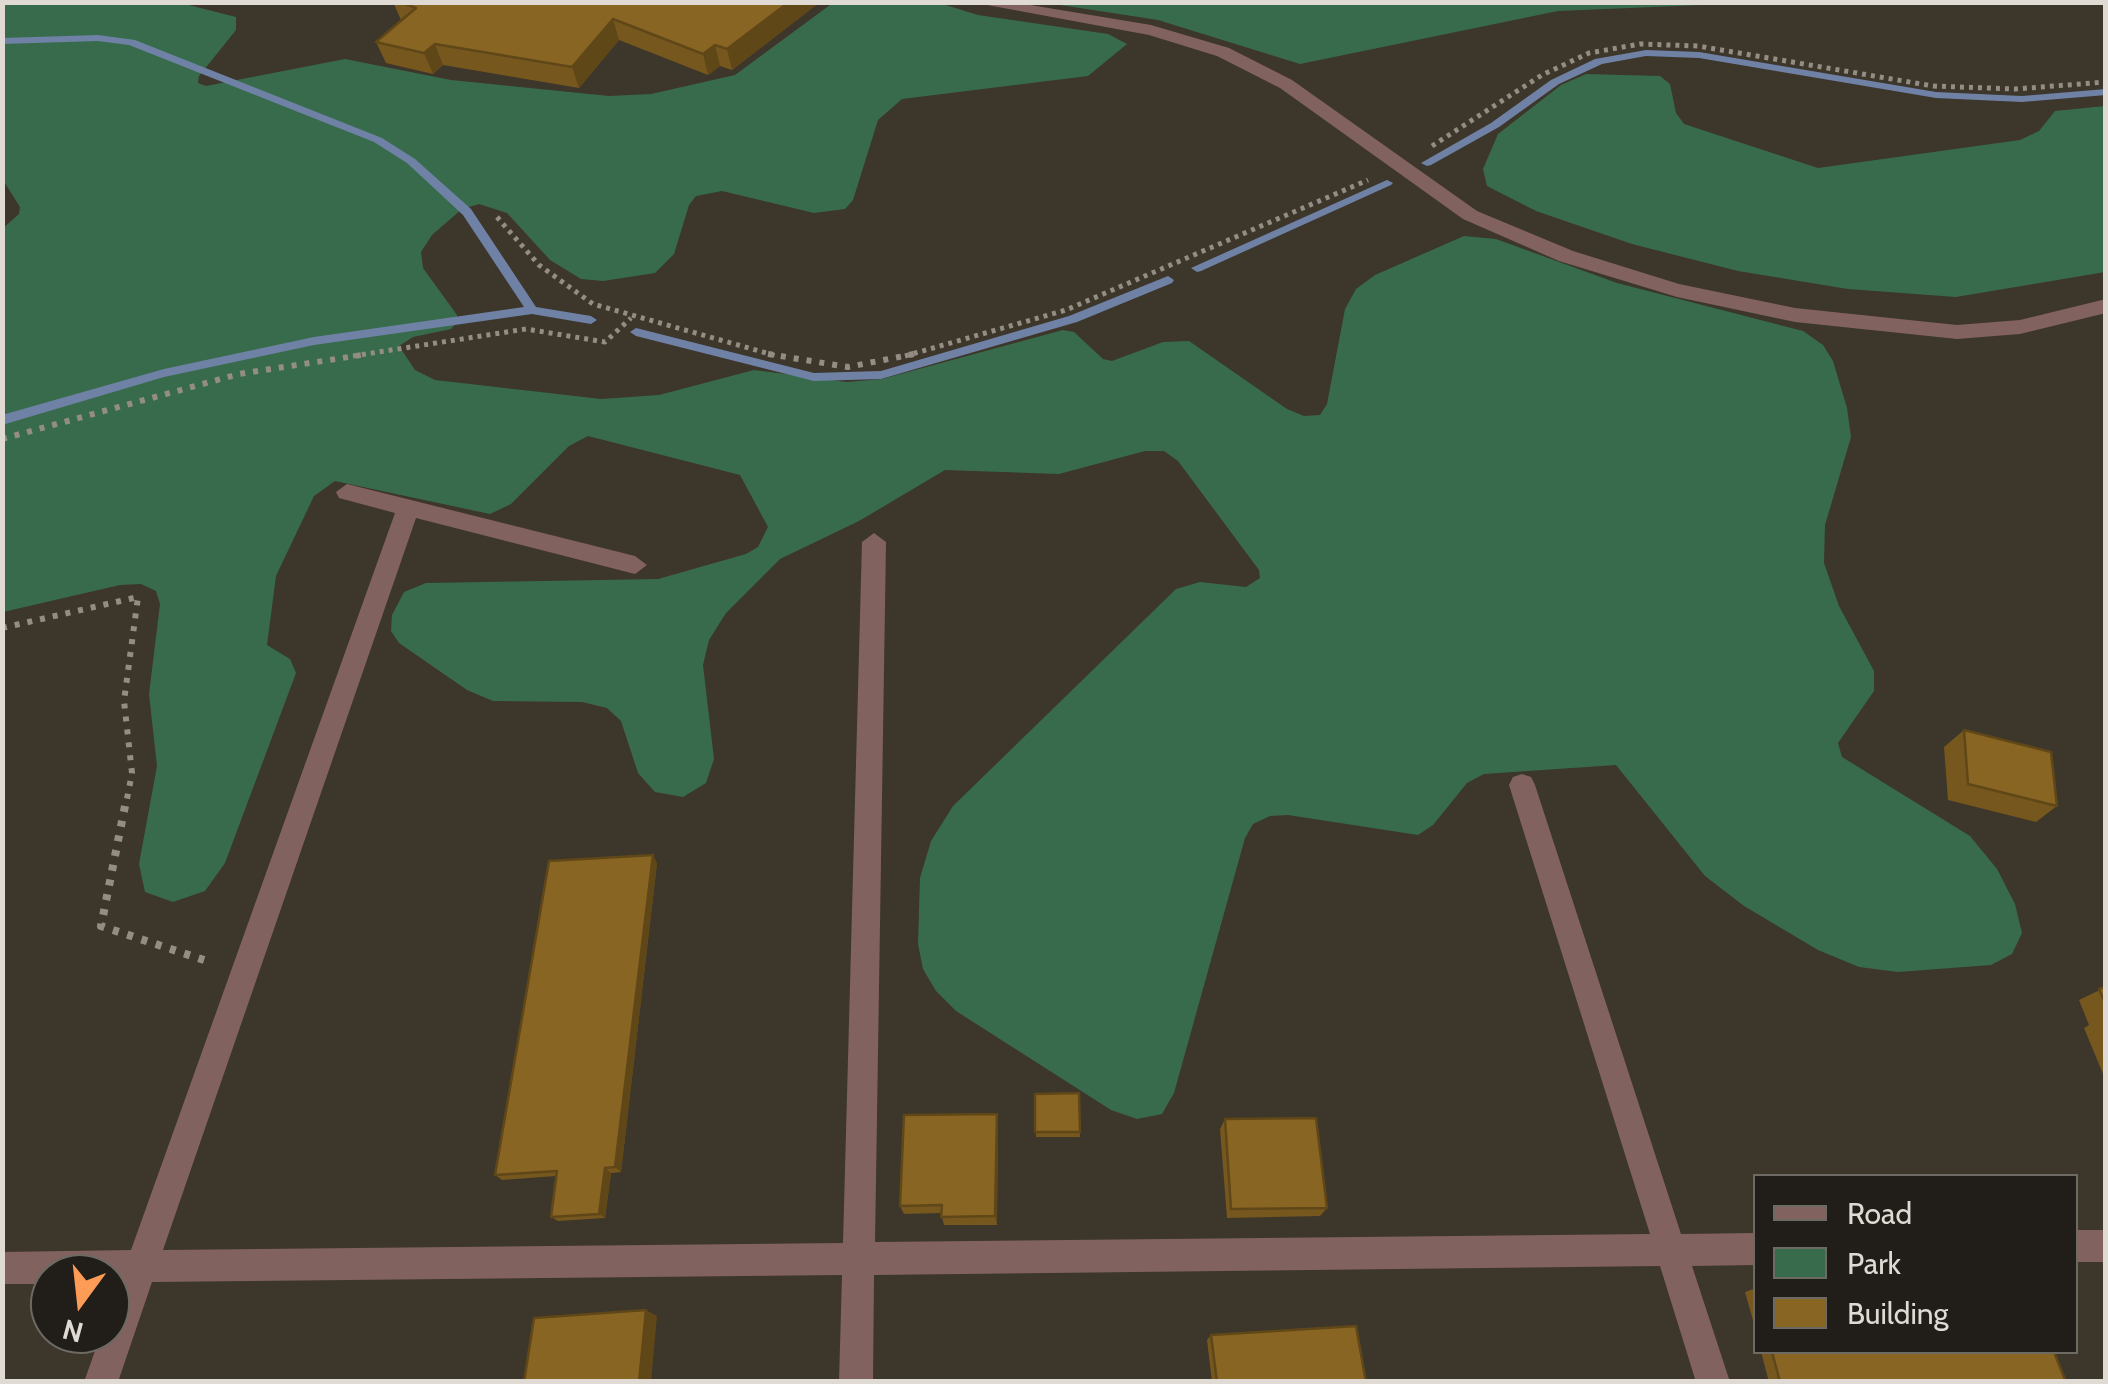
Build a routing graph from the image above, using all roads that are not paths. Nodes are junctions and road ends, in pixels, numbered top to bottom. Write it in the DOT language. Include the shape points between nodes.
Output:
graph roads {
  1 [pos="979,2"];
  2 [pos="2106,306"];
  3 [pos="347,492"];
  4 [pos="408,508"];
  5 [pos="874,542"];
  6 [pos="635,566"];
  7 [pos="1522,785"];
  8 [pos="2078,1246"];
  9 [pos="2106,1246"];
  10 [pos="1671,1250"];
  11 [pos="1753,1250"];
  12 [pos="858,1259"];
  13 [pos="142,1266"];
  14 [pos="2,1268"];
  15 [pos="101,1382"];
  16 [pos="856,1382"];
  17 [pos="1713,1382"];
  1 -- 2 [label="street" via="1151,30 1222,52 1286,84 1470,214 1620,274 1750,306 1957,332 2020,327"];
  3 -- 4 [label="street"];
  4 -- 6 [label="street"];
  4 -- 13 [label="street"];
  5 -- 12 [label="street"];
  7 -- 10 [label="street"];
  8 -- 9 [label="street"];
  10 -- 11 [label="street"];
  10 -- 12 [label="street"];
  10 -- 17 [label="street"];
  12 -- 13 [label="street"];
  12 -- 16 [label="street"];
  13 -- 14 [label="street"];
  13 -- 15 [label="street"];
}
